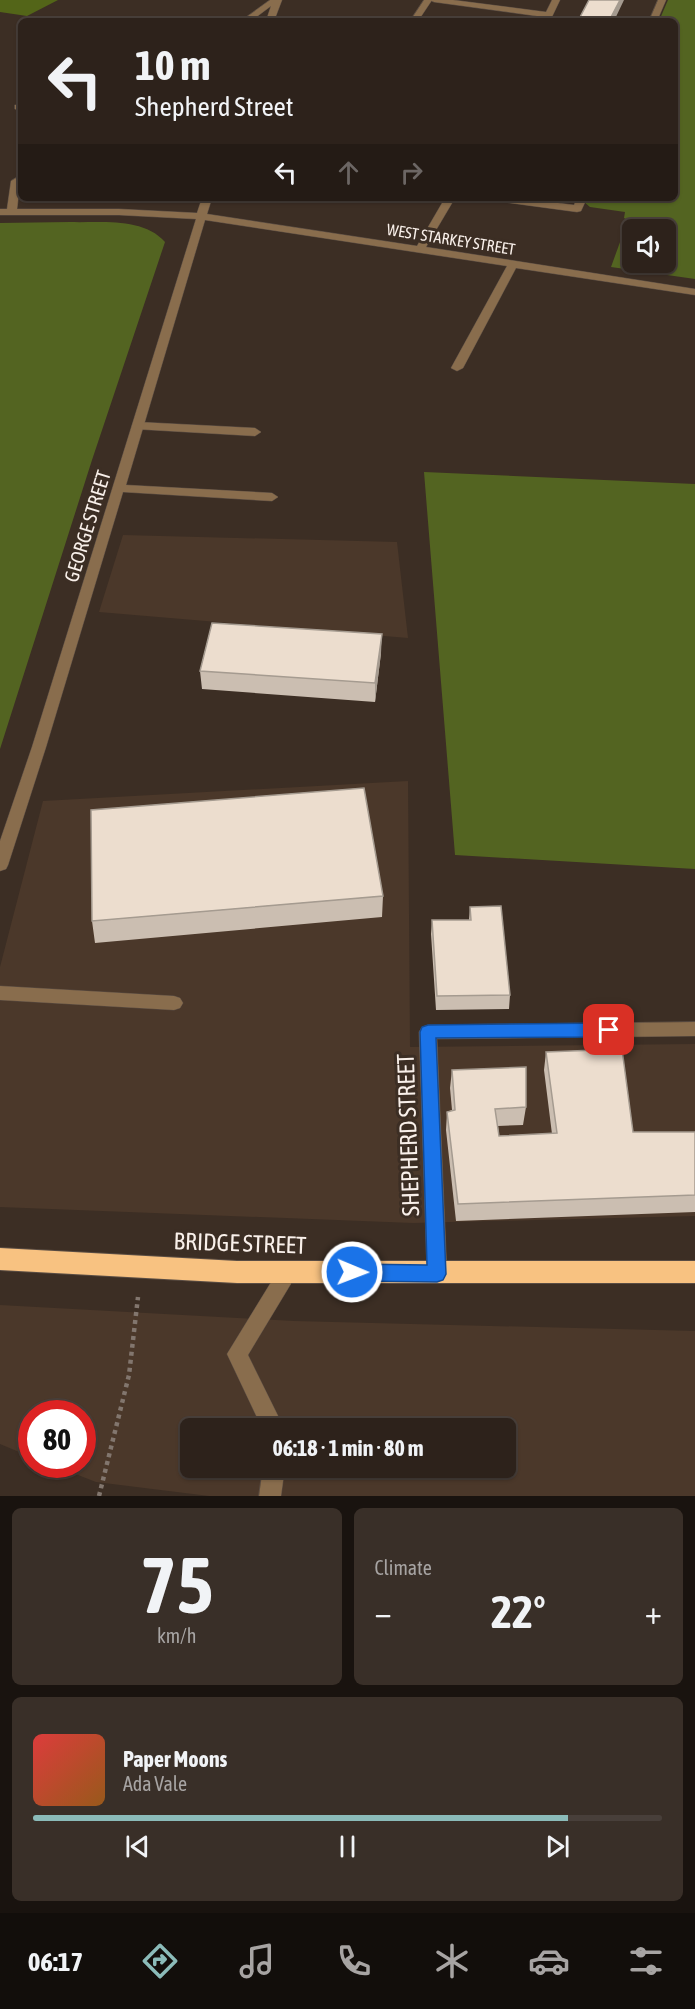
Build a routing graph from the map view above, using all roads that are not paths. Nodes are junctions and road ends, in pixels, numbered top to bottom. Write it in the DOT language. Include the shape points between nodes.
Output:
graph roads {
  1 [pos="276,0"];
  2 [pos="428,0"];
  3 [pos="434,0"];
  4 [pos="556,0"];
  5 [pos="662,0"];
  6 [pos="249,18"];
  7 [pos="271,18"];
  8 [pos="416,18"];
  9 [pos="548,18"];
  10 [pos="654,18"];
  11 [pos="18,180"];
  12 [pos="206,201"];
  13 [pos="448,201"];
  14 [pos="518,201"];
  15 [pos="581,201"];
  16 [pos="0,212"];
  17 [pos="12,212"];
  18 [pos="201,216"];
  19 [pos="420,249"];
  20 [pos="513,264"];
  21 [pos="695,292"];
  22 [pos="458,368"];
  23 [pos="138,426"];
  24 [pos="255,432"];
  25 [pos="119,488"];
  26 [pos="272,497"];
  27 [pos="3,849"];
  28 [pos="0,865"];
  29 [pos="0,993"];
  30 [pos="174,1003"];
  31 [pos="695,1029"];
  32 [pos="0,1259"];
  33 [pos="288,1272"];
  34 [pos="695,1272"];
  35 [pos="437,1274"];
  36 [pos="268,1418"];
  37 [pos="272,1478"];
  38 [pos="270,1496"];
  1 -- 6 [label="street"];
  1 -- 7 [label="street"];
  2 -- 8 [label="street"];
  3 -- 9 [label="street"];
  4 -- 9 [label="street"];
  5 -- 10 [label="street"];
  11 -- 17 [label="street"];
  12 -- 18 [label="street, GEORGE STREET"];
  13 -- 19 [label="street"];
  14 -- 15 [label="street" via="578,209"];
  16 -- 17 [label="street, WEST STARKEY STREET"];
  17 -- 18 [label="street, WEST STARKEY STREET"];
  18 -- 19 [label="street, WEST STARKEY STREET"];
  18 -- 23 [label="street, GEORGE STREET"];
  19 -- 20 [label="street, WEST STARKEY STREET"];
  20 -- 21 [label="street, WEST STARKEY STREET"];
  20 -- 22 [label="street"];
  23 -- 24 [label="street"];
  23 -- 25 [label="street, GEORGE STREET"];
  25 -- 26 [label="street"];
  25 -- 27 [label="street, GEORGE STREET"];
  27 -- 28 [label="street, GEORGE STREET"];
  29 -- 30 [label="street"];
  31 -- 35 [label="street, SHEPHERD STREET" via="428,1032"];
  32 -- 33 [label="highway, BRIDGE STREET"];
  33 -- 35 [label="highway, BRIDGE STREET"];
  33 -- 36 [label="street" via="237,1354"];
  34 -- 35 [label="highway, BRIDGE STREET"];
  37 -- 38 [label="street"];
}
